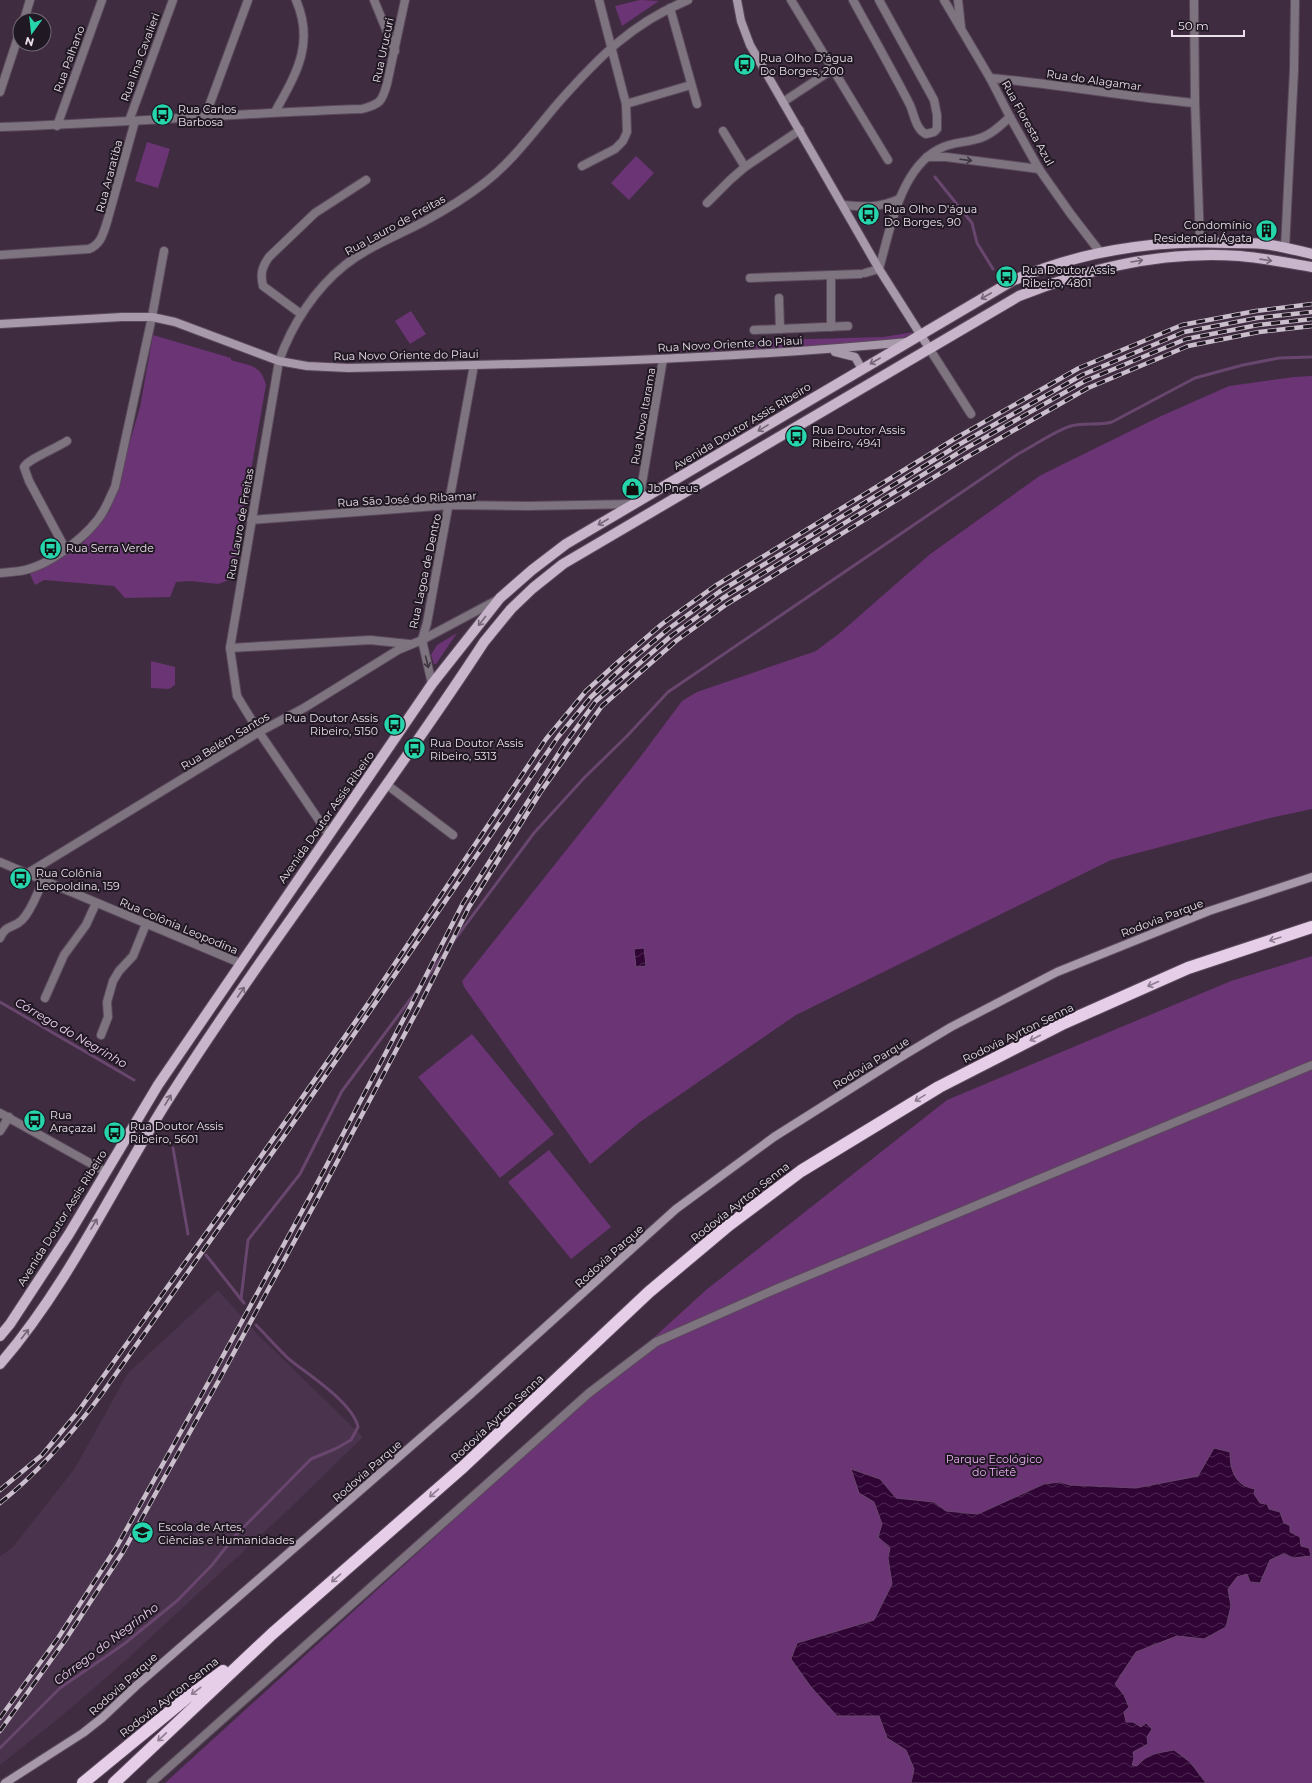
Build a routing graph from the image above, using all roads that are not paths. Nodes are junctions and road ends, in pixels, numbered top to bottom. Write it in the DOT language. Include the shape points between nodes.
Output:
graph roads {
  1 [pos="30,0"];
  2 [pos="102,0"];
  3 [pos="173,0"];
  4 [pos="248,0"];
  5 [pos="296,0"];
  6 [pos="374,0"];
  7 [pos="405,0"];
  8 [pos="599,0"];
  9 [pos="688,0"];
  10 [pos="737,0"];
  11 [pos="791,0"];
  12 [pos="853,0"];
  13 [pos="878,0"];
  14 [pos="944,0"];
  15 [pos="958,0"];
  16 [pos="1194,0"];
  17 [pos="1295,0"];
  18 [pos="670,8"];
  19 [pos="26,12"];
  20 [pos="962,30"];
  21 [pos="610,47"];
  22 [pos="13,52"];
  23 [pos="395,52"];
  24 [pos="833,69"];
  25 [pos="990,78"];
  26 [pos="691,85"];
  27 [pos="0,92"];
  28 [pos="783,102"];
  29 [pos="626,104"];
  30 [pos="697,104"];
  31 [pos="1195,104"];
  32 [pos="275,112"];
  33 [pos="205,117"];
  34 [pos="1010,117"];
  35 [pos="132,121"];
  36 [pos="57,126"];
  37 [pos="0,127"];
  38 [pos="800,130"];
  39 [pos="723,131"];
  40 [pos="927,157"];
  41 [pos="888,160"];
  42 [pos="582,166"];
  43 [pos="745,167"];
  44 [pos="1039,169"];
  45 [pos="366,180"];
  46 [pos="899,198"];
  47 [pos="707,203"];
  48 [pos="842,206"];
  49 [pos="1200,242"];
  50 [pos="1285,248"];
  51 [pos="164,251"];
  52 [pos="1100,252"];
  53 [pos="1312,254"];
  54 [pos="0,255"];
  55 [pos="1312,267"];
  56 [pos="879,269"];
  57 [pos="831,276"];
  58 [pos="750,278"];
  59 [pos="779,298"];
  60 [pos="301,314"];
  61 [pos="152,317"];
  62 [pos="0,324"];
  63 [pos="848,326"];
  64 [pos="831,327"];
  65 [pos="780,328"];
  66 [pos="754,330"];
  67 [pos="921,335"];
  68 [pos="910,341"];
  69 [pos="929,348"];
  70 [pos="821,350"];
  71 [pos="664,359"];
  72 [pos="279,361"];
  73 [pos="474,365"];
  74 [pos="862,369"];
  75 [pos="972,414"];
  76 [pos="67,441"];
  77 [pos="638,503"];
  78 [pos="450,505"];
  79 [pos="251,520"];
  80 [pos="66,550"];
  81 [pos="0,573"];
  82 [pos="500,598"];
  83 [pos="422,640"];
  84 [pos="411,644"];
  85 [pos="230,648"];
  86 [pos="432,684"];
  87 [pos="259,732"];
  88 [pos="386,784"];
  89 [pos="329,835"];
  90 [pos="453,835"];
  91 [pos="0,862"];
  92 [pos="28,873"];
  93 [pos="1312,877"];
  94 [pos="43,880"];
  95 [pos="96,903"];
  96 [pos="146,924"];
  97 [pos="1312,927"];
  98 [pos="0,938"];
  99 [pos="240,963"];
  100 [pos="45,998"];
  101 [pos="101,1035"];
  102 [pos="1312,1065"];
  103 [pos="0,1113"];
  104 [pos="9,1118"];
  105 [pos="0,1131"];
  106 [pos="106,1172"];
  107 [pos="0,1336"];
  108 [pos="0,1364"];
  109 [pos="272,1634"];
  110 [pos="5,1783"];
  111 [pos="82,1783"];
  112 [pos="114,1783"];
  113 [pos="151,1783"];
  1 -- 19 [label="street"];
  2 -- 36 [label="street, Rua Palhano"];
  3 -- 35 [label="street, Rua lina Cavalieri"];
  4 -- 33 [label="street"];
  5 -- 32 [label="street" via="305,30 304,44 294,77"];
  6 -- 23 [label="street"];
  7 -- 23 [label="street, Rua Urucuri"];
  8 -- 21 [label="street"];
  9 -- 18 [label="street, Rua Lauro de Freitas"];
  10 -- 28 [label="street" via="750,45"];
  11 -- 24 [label="street"];
  12 -- 13 [label="street" via="912,109 919,129 926,134 934,132 937,129 934,100"];
  14 -- 20 [label="street, Rua Floresta Azul"];
  15 -- 20 [label="street"];
  16 -- 31 [label="street"];
  17 -- 50 [label="street"];
  18 -- 21 [label="street, Rua Lauro de Freitas" via="650,18"];
  18 -- 26 [label="street"];
  20 -- 25 [label="street, Rua Floresta Azul"];
  21 -- 29 [label="street"];
  21 -- 60 [label="street, Rua Lauro de Freitas" via="507,163 484,183 456,203 346,265"];
  22 -- 27 [label="street"];
  23 -- 32 [label="street, Rua Urucuri" via="384,96 379,103 362,109"];
  24 -- 28 [label="street"];
  24 -- 41 [label="street"];
  25 -- 31 [label="street, Rua do Alagamar"];
  25 -- 34 [label="street, Rua Floresta Azul"];
  26 -- 29 [label="street"];
  26 -- 30 [label="street"];
  28 -- 38 [label="street"];
  29 -- 42 [label="street" via="627,132 623,141 615,149"];
  31 -- 49 [label="street"];
  32 -- 33 [label="street"];
  33 -- 35 [label="street"];
  34 -- 40 [label="street" via="990,134 948,145"];
  34 -- 44 [label="street, Rua Floresta Azul"];
  35 -- 36 [label="street"];
  35 -- 54 [label="street, Rua Araratiba" via="102,236 96,246 89,249"];
  36 -- 37 [label="street"];
  38 -- 43 [label="street"];
  38 -- 48 [label="street"];
  39 -- 43 [label="street"];
  40 -- 44 [label="street, one-way" via="946,157"];
  40 -- 46 [label="street" via="914,171"];
  43 -- 47 [label="street"];
  44 -- 52 [label="street, Rua Floresta Azul"];
  45 -- 60 [label="street" via="315,214 263,265 263,286"];
  46 -- 48 [label="street" via="872,207"];
  46 -- 56 [label="street"];
  48 -- 56 [label="street"];
  49 -- 50 [label="main road, Avenida Doutor Assis Ribeiro" via="1264,244"];
  49 -- 52 [label="main road, Avenida Doutor Assis Ribeiro" via="1148,245"];
  50 -- 53 [label="main road, Avenida Doutor Assis Ribeiro"];
  51 -- 61 [label="street"];
  52 -- 67 [label="main road, Avenida Doutor Assis Ribeiro, one-way" via="1039,269 1012,281"];
  69 -- 55 [label="main road, one-way" via="1019,296 1107,266 1174,257 1239,256"];
  56 -- 57 [label="street" via="863,274"];
  56 -- 67 [label="street"];
  57 -- 58 [label="street"];
  57 -- 64 [label="street"];
  59 -- 65 [label="street"];
  60 -- 72 [label="street, Rua Lauro de Freitas"];
  61 -- 62 [label="street, Rua Novo Oriente do Piaui"];
  61 -- 72 [label="street, Rua Novo Oriente do Piaui" via="175,322"];
  61 -- 80 [label="street" via="115,487 104,511"];
  63 -- 64 [label="street"];
  64 -- 65 [label="street"];
  65 -- 66 [label="street"];
  67 -- 68 [label="main road, Avenida Doutor Assis Ribeiro"];
  67 -- 69 [label="street"];
  68 -- 70 [label="street, Rua Novo Oriente do Piaui"];
  68 -- 74 [label="main road, Avenida Doutor Assis Ribeiro, one-way"];
  69 -- 75 [label="street"];
  69 -- 88 [label="main road" via="576,556 532,588 484,642"];
  70 -- 71 [label="street, Rua Novo Oriente do Piaui"];
  70 -- 74 [label="street, Rua Novo Oriente do Piaui" via="855,357"];
  71 -- 73 [label="street, Rua Novo Oriente do Piaui"];
  71 -- 77 [label="street, Rua Nova Itarama"];
  72 -- 73 [label="street, Rua Novo Oriente do Piaui" via="307,366 348,368"];
  72 -- 79 [label="street, Rua Lauro de Freitas"];
  73 -- 78 [label="street, Rua Lagoa de Dentro"];
  74 -- 77 [label="main road, Avenida Doutor Assis Ribeiro, one-way"];
  76 -- 80 [label="street" via="30,460 24,467"];
  77 -- 78 [label="street, Rua São José do Ribamar"];
  77 -- 82 [label="main road, Avenida Doutor Assis Ribeiro, one-way" via="566,544"];
  78 -- 79 [label="street, Rua São José do Ribamar"];
  78 -- 83 [label="street, Rua Lagoa de Dentro" via="434,578 428,623"];
  79 -- 85 [label="street, Rua Lauro de Freitas"];
  80 -- 81 [label="street" via="46,562 25,570"];
  82 -- 83 [label="street, Rua Belém Santos"];
  82 -- 86 [label="main road, Avenida Doutor Assis Ribeiro, one-way"];
  83 -- 84 [label="street, Rua Belém Santos"];
  83 -- 86 [label="street, one-way"];
  84 -- 85 [label="street" via="370,640"];
  84 -- 87 [label="street, Rua Belém Santos"];
  85 -- 87 [label="street, Rua Lauro de Freitas" via="237,696"];
  86 -- 89 [label="main road, Avenida Doutor Assis Ribeiro"];
  87 -- 89 [label="street, Rua Lauro de Freitas"];
  87 -- 92 [label="street, Rua Belém Santos"];
  88 -- 90 [label="street"];
  108 -- 88 [label="main road, one-way" via="44,1308 171,1095"];
  89 -- 99 [label="main road, Avenida Doutor Assis Ribeiro"];
  91 -- 92 [label="street, Rua Colônia Leopodina"];
  92 -- 94 [label="street, Rua Colônia Leopodina"];
  93 -- 110 [label="street, Rodovia Parque" via="1209,911 1057,972 951,1027 774,1137 676,1209 471,1394 102,1718"];
  94 -- 95 [label="street, Rua Colônia Leopodina"];
  94 -- 98 [label="street" via="27,914 20,922 6,928"];
  95 -- 96 [label="street, Rua Colônia Leopodina"];
  95 -- 100 [label="street" via="86,925 64,955"];
  96 -- 99 [label="street, Rua Colônia Leopodina"];
  96 -- 101 [label="street" via="133,956 113,981 107,1002 108,1017"];
  97 -- 109 [label="highway, Rodovia Ayrton Senna, one-way" via="1188,968 1064,1023 939,1086 801,1171 729,1225 649,1292 463,1468"];
  99 -- 106 [label="main road, Avenida Doutor Assis Ribeiro" via="158,1085"];
  102 -- 113 [label="street" via="776,1289 656,1342 578,1403"];
  103 -- 104 [label="street"];
  104 -- 105 [label="street"];
  104 -- 106 [label="street"];
  106 -- 107 [label="main road, Avenida Doutor Assis Ribeiro"];
  109 -- 111 [label="highway, Rodovia Ayrton Senna, one-way" via="184,1700"];
  109 -- 112 [label="highway, Rodovia Ayrton Senna, one-way"];
}
